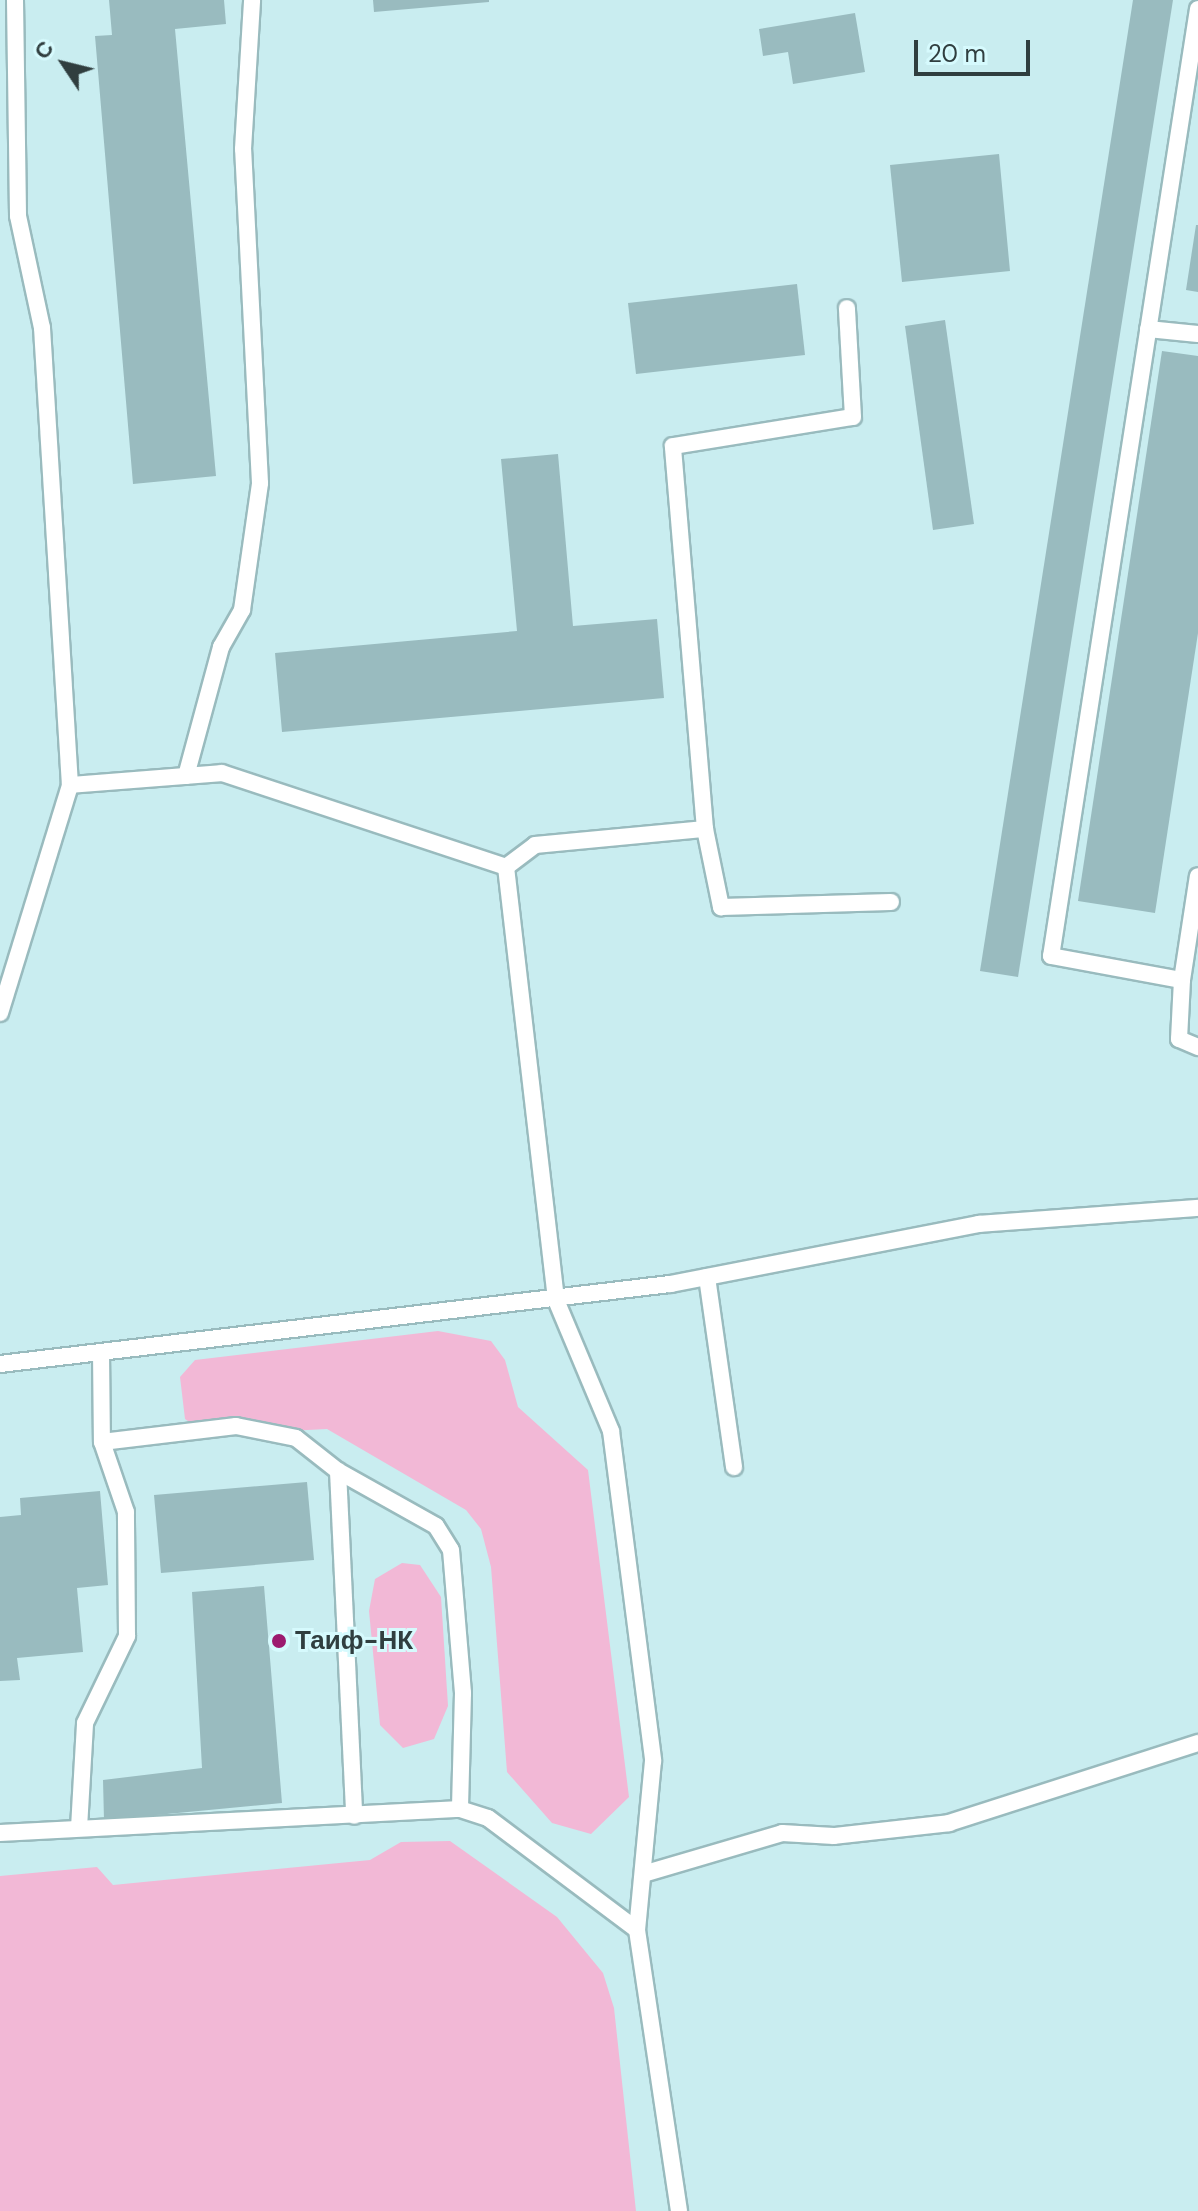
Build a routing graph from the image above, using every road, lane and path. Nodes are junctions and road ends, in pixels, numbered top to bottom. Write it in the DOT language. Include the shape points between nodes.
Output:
graph roads {
  1 [pos="15,0"];
  2 [pos="252,0"];
  3 [pos="1198,9"];
  4 [pos="847,308"];
  5 [pos="1148,329"];
  6 [pos="1198,334"];
  7 [pos="186,776"];
  8 [pos="70,785"];
  9 [pos="705,829"];
  10 [pos="506,867"];
  11 [pos="1198,876"];
  12 [pos="891,902"];
  13 [pos="1182,980"];
  14 [pos="0,1013"];
  15 [pos="1198,1047"];
  16 [pos="1198,1208"];
  17 [pos="707,1277"];
  18 [pos="556,1300"];
  19 [pos="101,1352"];
  20 [pos="0,1364"];
  21 [pos="102,1442"];
  22 [pos="734,1467"];
  23 [pos="338,1471"];
  24 [pos="1198,1743"];
  25 [pos="460,1809"];
  26 [pos="354,1816"];
  27 [pos="79,1828"];
  28 [pos="0,1833"];
  29 [pos="643,1874"];
  30 [pos="637,1930"];
  31 [pos="679,2211"];
  1 -- 8 [label="lane" via="18,216 42,328"];
  2 -- 7 [label="lane" via="243,149 260,483 242,610 221,647"];
  3 -- 5 [label="lane"];
  4 -- 9 [label="lane" via="853,417 673,446"];
  5 -- 6 [label="lane"];
  5 -- 13 [label="lane" via="1051,956"];
  7 -- 8 [label="lane"];
  7 -- 10 [label="lane" via="222,773"];
  8 -- 14 [label="lane"];
  9 -- 10 [label="lane" via="535,845"];
  9 -- 12 [label="lane" via="721,907"];
  10 -- 18 [label="lane"];
  11 -- 13 [label="lane"];
  13 -- 15 [label="lane" via="1179,1039"];
  16 -- 17 [label="lane" via="979,1224"];
  17 -- 18 [label="lane"];
  17 -- 22 [label="lane"];
  18 -- 19 [label="lane"];
  18 -- 29 [label="lane" via="611,1431 653,1761"];
  19 -- 20 [label="lane"];
  19 -- 21 [label="lane"];
  21 -- 23 [label="lane" via="236,1426 296,1438"];
  21 -- 27 [label="lane" via="126,1512 127,1636 85,1723"];
  23 -- 25 [label="lane" via="436,1526 451,1550 463,1693"];
  23 -- 26 [label="lane"];
  24 -- 29 [label="lane" via="949,1823 834,1836 782,1833"];
  25 -- 26 [label="lane"];
  25 -- 30 [label="lane" via="488,1818"];
  26 -- 27 [label="lane"];
  27 -- 28 [label="lane"];
  29 -- 30 [label="lane"];
  30 -- 31 [label="lane"];
}
